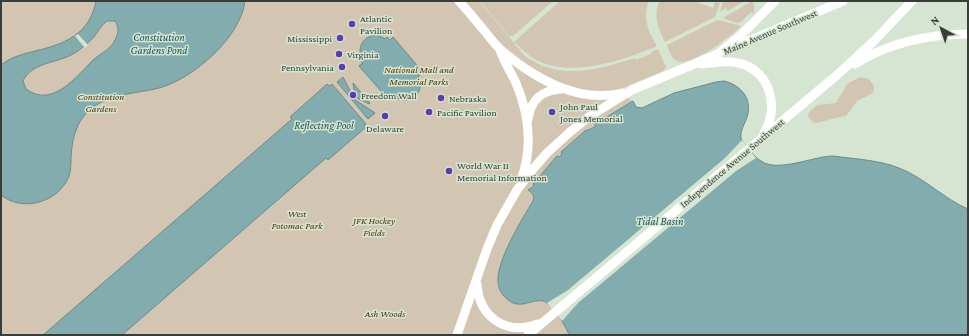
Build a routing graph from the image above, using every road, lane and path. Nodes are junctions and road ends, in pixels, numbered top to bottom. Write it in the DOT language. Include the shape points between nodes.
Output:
graph roads {
  1 [pos="460,1"];
  2 [pos="776,1"];
  3 [pos="843,1"];
  4 [pos="912,1"];
  5 [pos="968,34"];
  6 [pos="500,50"];
  7 [pos="718,54"];
  8 [pos="687,66"];
  9 [pos="836,75"];
  10 [pos="564,89"];
  11 [pos="632,90"];
  12 [pos="527,122"];
  13 [pos="762,137"];
  14 [pos="517,190"];
  15 [pos="478,276"];
  16 [pos="543,321"];
  17 [pos="457,335"];
  18 [pos="528,335"];
  1 -- 6 [label="main road"];
  2 -- 7 [label="main road"];
  3 -- 7 [label="main road, Maine Avenue Southwest"];
  4 -- 9 [label="main road, Independence Avenue Southwest"];
  5 -- 9 [label="main road" via="932,36 891,46"];
  6 -- 10 [label="main road" via="546,81"];
  6 -- 12 [label="main road" via="520,94"];
  7 -- 8 [label="main road"];
  8 -- 11 [label="main road"];
  8 -- 13 [label="main road" via="731,62 745,65 760,76 769,91 772,108 769,125"];
  9 -- 13 [label="main road, Independence Avenue Southwest"];
  10 -- 11 [label="main road" via="600,96"];
  10 -- 12 [label="main road" via="541,94 531,107"];
  11 -- 14 [label="main road" via="596,112 565,136"];
  12 -- 14 [label="main road" via="528,154"];
  13 -- 16 [label="main road, Independence Avenue Southwest"];
  14 -- 15 [label="main road" via="497,225"];
  15 -- 16 [label="main road" via="478,293 482,307 489,316 510,327 520,328"];
  15 -- 17 [label="main road"];
  16 -- 18 [label="main road, Independence Avenue Southwest"];
}
